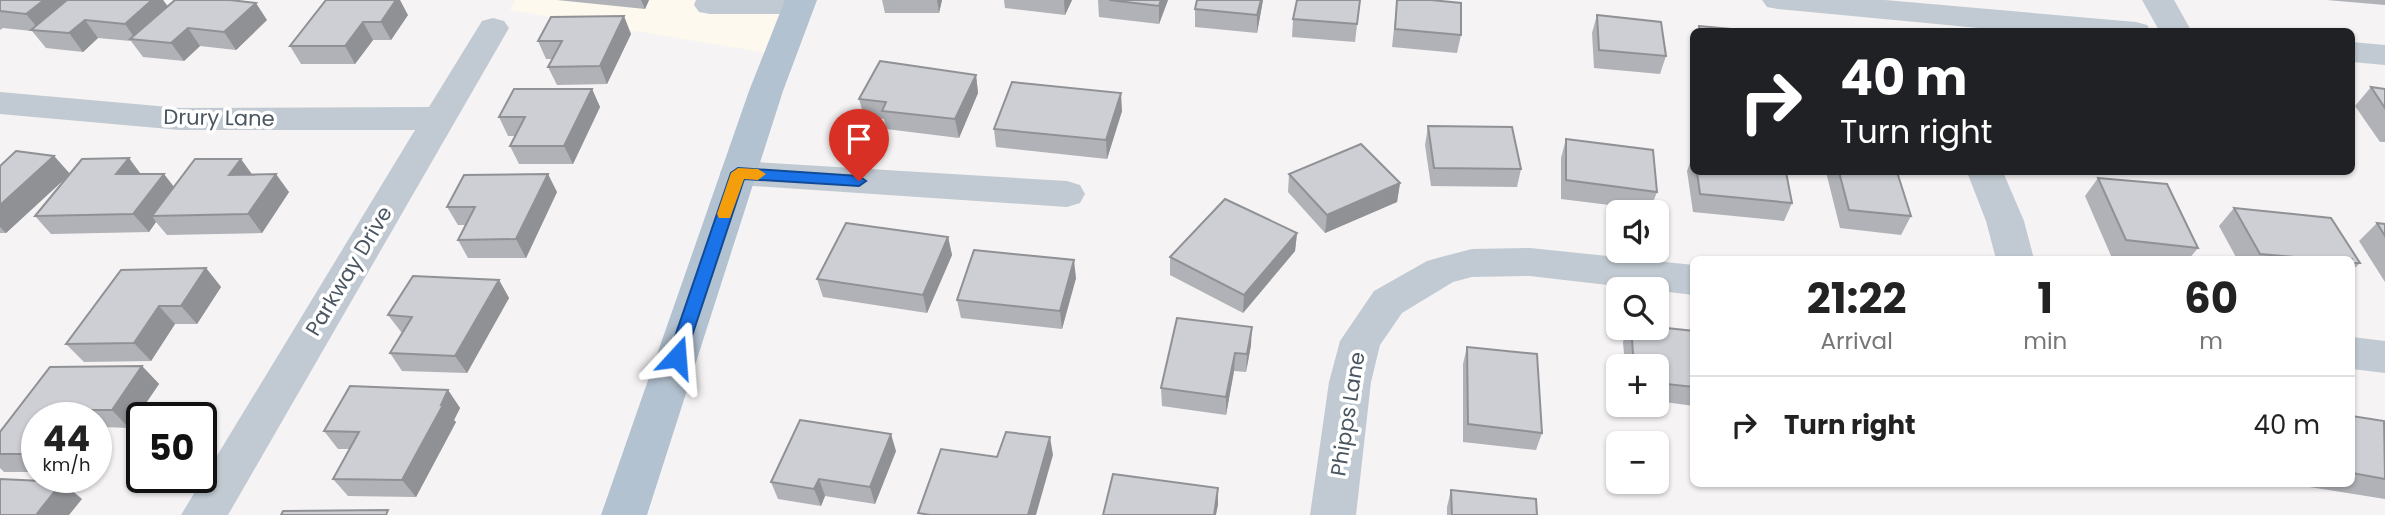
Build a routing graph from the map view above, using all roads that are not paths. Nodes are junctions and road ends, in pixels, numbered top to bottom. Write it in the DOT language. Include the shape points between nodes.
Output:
graph roads {
  1 [pos="712,0"];
  2 [pos="1777,0"];
  3 [pos="2158,0"];
  4 [pos="800,2"];
  5 [pos="1927,22"];
  6 [pos="493,28"];
  7 [pos="2052,28"];
  8 [pos="2174,28"];
  9 [pos="2355,52"];
  10 [pos="2385,55"];
  11 [pos="0,103"];
  12 [pos="440,118"];
  13 [pos="738,173"];
  14 [pos="1986,175"];
  15 [pos="1067,194"];
  16 [pos="2014,256"];
  17 [pos="1690,280"];
  18 [pos="2355,353"];
  19 [pos="2385,356"];
  20 [pos="204,515"];
  21 [pos="624,515"];
  22 [pos="1334,515"];
  1 -- 4 [label="street" via="709,5"];
  2 -- 5 [label="street"];
  3 -- 8 [label="street"];
  4 -- 13 [label="main road"];
  5 -- 7 [label="street"];
  6 -- 12 [label="street, Parkway Drive"];
  9 -- 10 [label="street"];
  11 -- 12 [label="street, Drury Lane" via="180,119"];
  12 -- 20 [label="street, Parkway Drive"];
  13 -- 15 [label="street"];
  13 -- 21 [label="main road"];
  14 -- 16 [label="street"];
  17 -- 22 [label="street, Phipps Lane" via="1530,262 1472,263 1441,271 1388,302 1360,341 1349,382"];
  18 -- 19 [label="street"];
}
